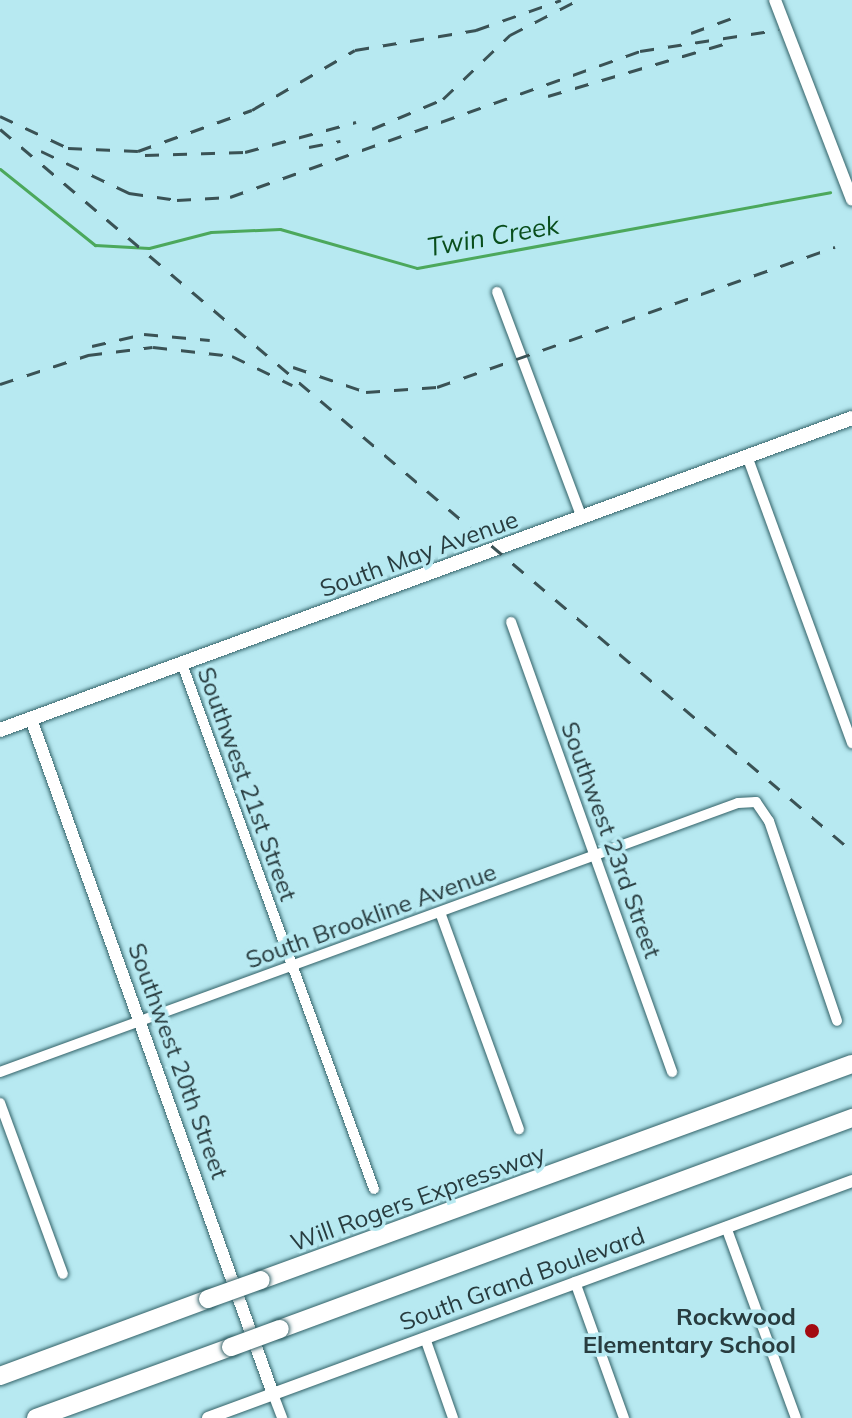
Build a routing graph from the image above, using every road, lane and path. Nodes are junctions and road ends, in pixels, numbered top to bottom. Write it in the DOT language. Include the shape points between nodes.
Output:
graph roads {
  1 [pos="775,0"];
  2 [pos="852,200"];
  3 [pos="497,292"];
  4 [pos="852,418"];
  5 [pos="747,456"];
  6 [pos="582,518"];
  7 [pos="511,622"];
  8 [pos="182,664"];
  9 [pos="31,719"];
  10 [pos="0,730"];
  11 [pos="852,743"];
  12 [pos="594,851"];
  13 [pos="441,915"];
  14 [pos="293,967"];
  15 [pos="141,1019"];
  16 [pos="837,1021"];
  17 [pos="852,1064"];
  18 [pos="0,1072"];
  19 [pos="672,1072"];
  20 [pos="0,1103"];
  21 [pos="852,1118"];
  22 [pos="519,1129"];
  23 [pos="852,1181"];
  24 [pos="374,1189"];
  25 [pos="726,1227"];
  26 [pos="63,1274"];
  27 [pos="575,1282"];
  28 [pos="425,1338"];
  29 [pos="0,1376"];
  30 [pos="273,1394"];
  31 [pos="36,1418"];
  32 [pos="208,1418"];
  33 [pos="282,1418"];
  34 [pos="453,1418"];
  35 [pos="624,1418"];
  36 [pos="796,1418"];
  1 -- 2 [label="street"];
  3 -- 6 [label="street"];
  4 -- 5 [label="main road, South May Avenue"];
  5 -- 6 [label="main road, South May Avenue"];
  5 -- 11 [label="street"];
  6 -- 8 [label="main road, South May Avenue"];
  7 -- 12 [label="street, Southwest 23rd Street"];
  8 -- 9 [label="main road, South May Avenue"];
  8 -- 14 [label="street, Southwest 21st Street"];
  9 -- 10 [label="main road, South May Avenue"];
  9 -- 15 [label="street, Southwest 20th Street"];
  12 -- 13 [label="street, South Brookline Avenue"];
  12 -- 16 [label="street, South Brookline Avenue" via="709,810 756,802 769,821"];
  12 -- 19 [label="street, Southwest 23rd Street"];
  13 -- 14 [label="street, South Brookline Avenue"];
  13 -- 22 [label="street"];
  14 -- 15 [label="street, South Brookline Avenue"];
  14 -- 24 [label="street, Southwest 21st Street"];
  15 -- 18 [label="street, South Brookline Avenue"];
  15 -- 30 [label="street, Southwest 20th Street"];
  17 -- 29 [label="highway, Will Rogers Expressway, bridge"];
  20 -- 26 [label="street"];
  21 -- 31 [label="highway, bridge"];
  23 -- 25 [label="street, South Grand Boulevard"];
  25 -- 27 [label="street, South Grand Boulevard"];
  25 -- 36 [label="street"];
  27 -- 28 [label="street, South Grand Boulevard"];
  27 -- 35 [label="street"];
  28 -- 30 [label="street, South Grand Boulevard"];
  28 -- 34 [label="street"];
  30 -- 32 [label="street, South Grand Boulevard"];
  30 -- 33 [label="street, Southwest 20th Street"];
}
